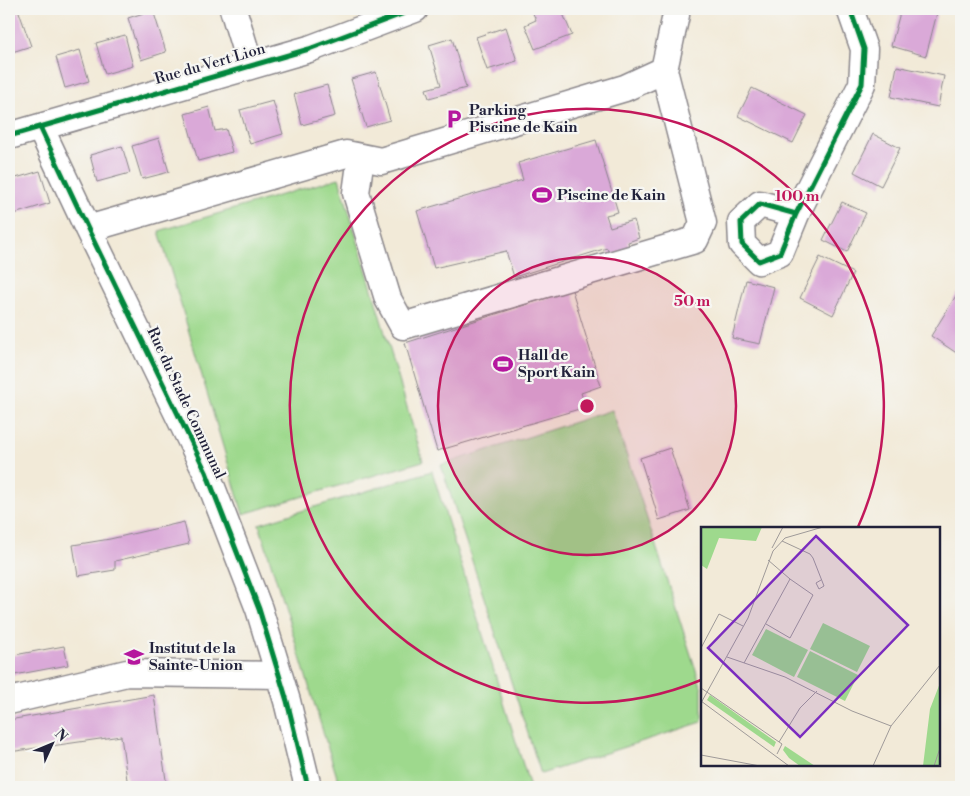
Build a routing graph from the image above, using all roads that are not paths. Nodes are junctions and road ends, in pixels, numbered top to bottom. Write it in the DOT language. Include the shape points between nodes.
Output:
graph roads {
  1 [pos="233,9"];
  2 [pos="415,9"];
  3 [pos="676,9"];
  4 [pos="850,9"];
  5 [pos="250,65"];
  6 [pos="664,70"];
  7 [pos="40,127"];
  8 [pos="9,136"];
  9 [pos="353,156"];
  10 [pos="796,214"];
  11 [pos="88,229"];
  12 [pos="279,675"];
  13 [pos="9,701"];
  14 [pos="308,787"];
  1 -- 5 [label="street"];
  2 -- 5 [label="street, Rue du Vert Lion" via="309,49"];
  3 -- 6 [label="street"];
  4 -- 10 [label="street" via="864,49 862,84"];
  5 -- 7 [label="street, Rue du Vert Lion"];
  6 -- 9 [label="street" via="625,88 381,161"];
  6 -- 9 [label="street" via="703,223 695,240 403,326 388,299 356,194"];
  7 -- 8 [label="street, Rue du Vert Lion"];
  7 -- 11 [label="street, Rue du Stade Communal"];
  9 -- 11 [label="street"];
  11 -- 12 [label="street, Rue du Stade Communal" via="206,472 259,609"];
  12 -- 13 [label="street" via="127,673"];
  12 -- 14 [label="street, Rue du Stade Communal"];
}
